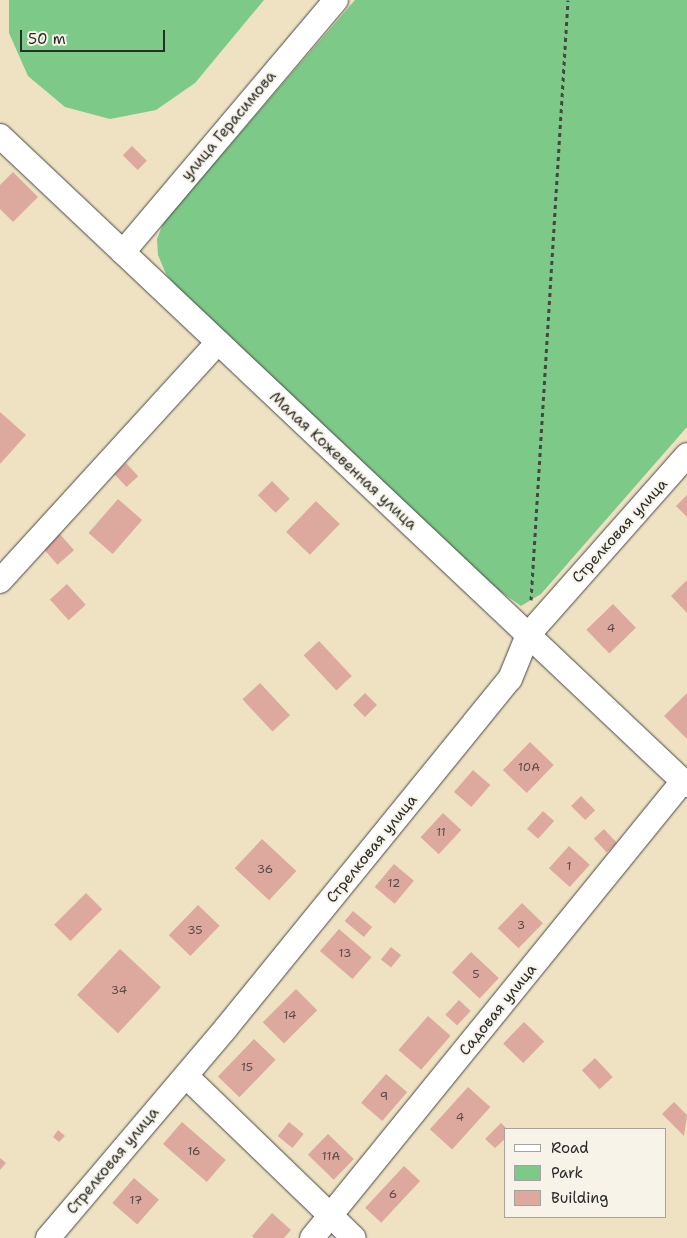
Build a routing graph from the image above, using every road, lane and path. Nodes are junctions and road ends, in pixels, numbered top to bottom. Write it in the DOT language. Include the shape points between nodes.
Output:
graph roads {
  1 [pos="336,0"];
  2 [pos="568,0"];
  3 [pos="0,136"];
  4 [pos="122,252"];
  5 [pos="218,342"];
  6 [pos="687,454"];
  7 [pos="0,581"];
  8 [pos="528,635"];
  9 [pos="685,783"];
  10 [pos="186,1076"];
  11 [pos="330,1216"];
  12 [pos="48,1238"];
  13 [pos="312,1238"];
  14 [pos="354,1238"];
  1 -- 4 [label="street, улица Герасимова"];
  2 -- 8 [label="path"];
  3 -- 4 [label="street, Малая Кожевенная улица"];
  4 -- 5 [label="street, Малая Кожевенная улица"];
  5 -- 7 [label="street"];
  5 -- 8 [label="street, Малая Кожевенная улица"];
  6 -- 8 [label="street, Стрелковая улица"];
  8 -- 9 [label="street, Малая Кожевенная улица"];
  8 -- 10 [label="street, Стрелковая улица" via="510,679"];
  9 -- 11 [label="street, Садовая улица"];
  10 -- 11 [label="street"];
  10 -- 12 [label="street, Стрелковая улица"];
  11 -- 13 [label="street, Садовая улица"];
  11 -- 14 [label="street"];
}
